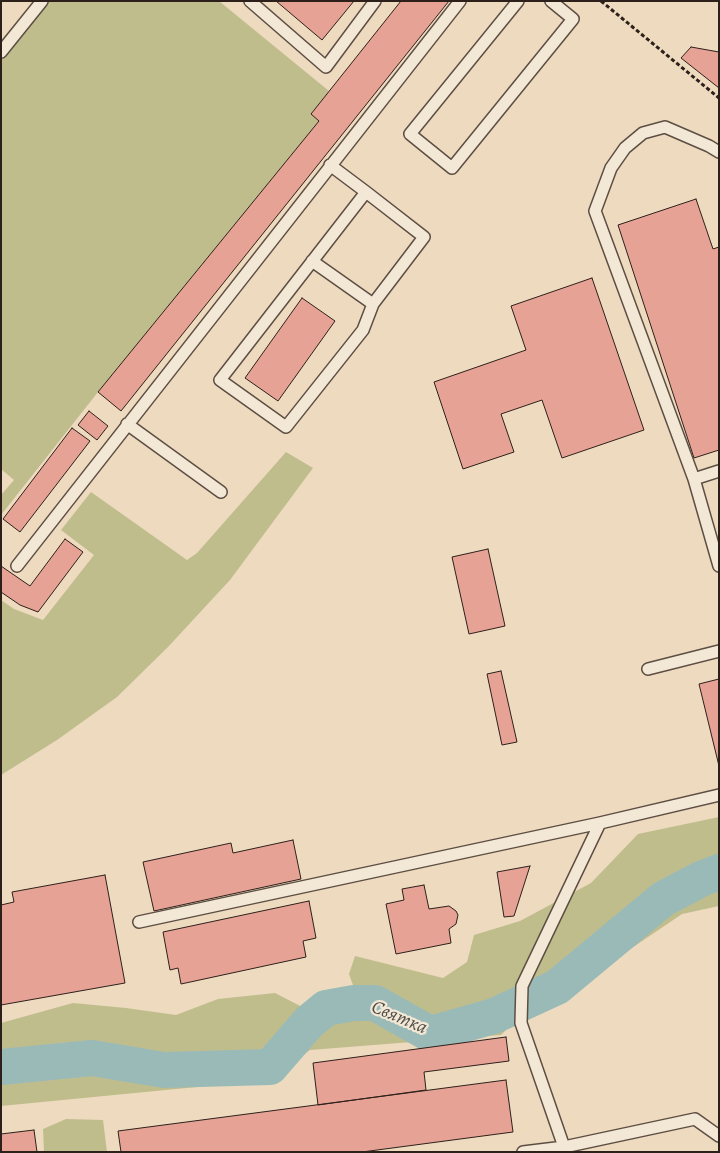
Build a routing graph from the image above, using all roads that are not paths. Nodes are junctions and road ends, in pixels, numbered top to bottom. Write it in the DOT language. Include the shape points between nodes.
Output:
graph roads {
  1 [pos="42,1"];
  2 [pos="250,1"];
  3 [pos="375,1"];
  4 [pos="460,1"];
  5 [pos="518,1"];
  6 [pos="551,1"];
  7 [pos="1,52"];
  8 [pos="719,152"];
  9 [pos="330,165"];
  10 [pos="366,192"];
  11 [pos="312,261"];
  12 [pos="373,304"];
  13 [pos="127,424"];
  14 [pos="719,471"];
  15 [pos="694,479"];
  16 [pos="221,492"];
  17 [pos="17,566"];
  18 [pos="719,566"];
  19 [pos="719,651"];
  20 [pos="648,669"];
  21 [pos="719,795"];
  22 [pos="600,823"];
  23 [pos="139,922"];
  24 [pos="719,1136"];
  25 [pos="564,1146"];
  26 [pos="523,1152"];
  1 -- 7 [label="lane"];
  2 -- 3 [label="lane" via="326,67"];
  4 -- 9 [label="lane"];
  5 -- 6 [label="lane" via="410,134 452,168 573,19"];
  8 -- 15 [label="lane" via="665,127 643,134 625,148 611,168 595,212"];
  9 -- 10 [label="lane"];
  9 -- 13 [label="lane"];
  10 -- 11 [label="lane"];
  10 -- 12 [label="lane" via="424,237"];
  11 -- 12 [label="lane"];
  11 -- 12 [label="lane" via="220,380 286,426 363,330"];
  13 -- 16 [label="lane"];
  13 -- 17 [label="lane"];
  14 -- 15 [label="lane"];
  15 -- 18 [label="lane"];
  19 -- 20 [label="lane"];
  21 -- 22 [label="lane"];
  22 -- 23 [label="lane"];
  22 -- 25 [label="lane" via="522,986 522,1023"];
  24 -- 25 [label="lane" via="695,1119"];
  25 -- 26 [label="lane"];
}
